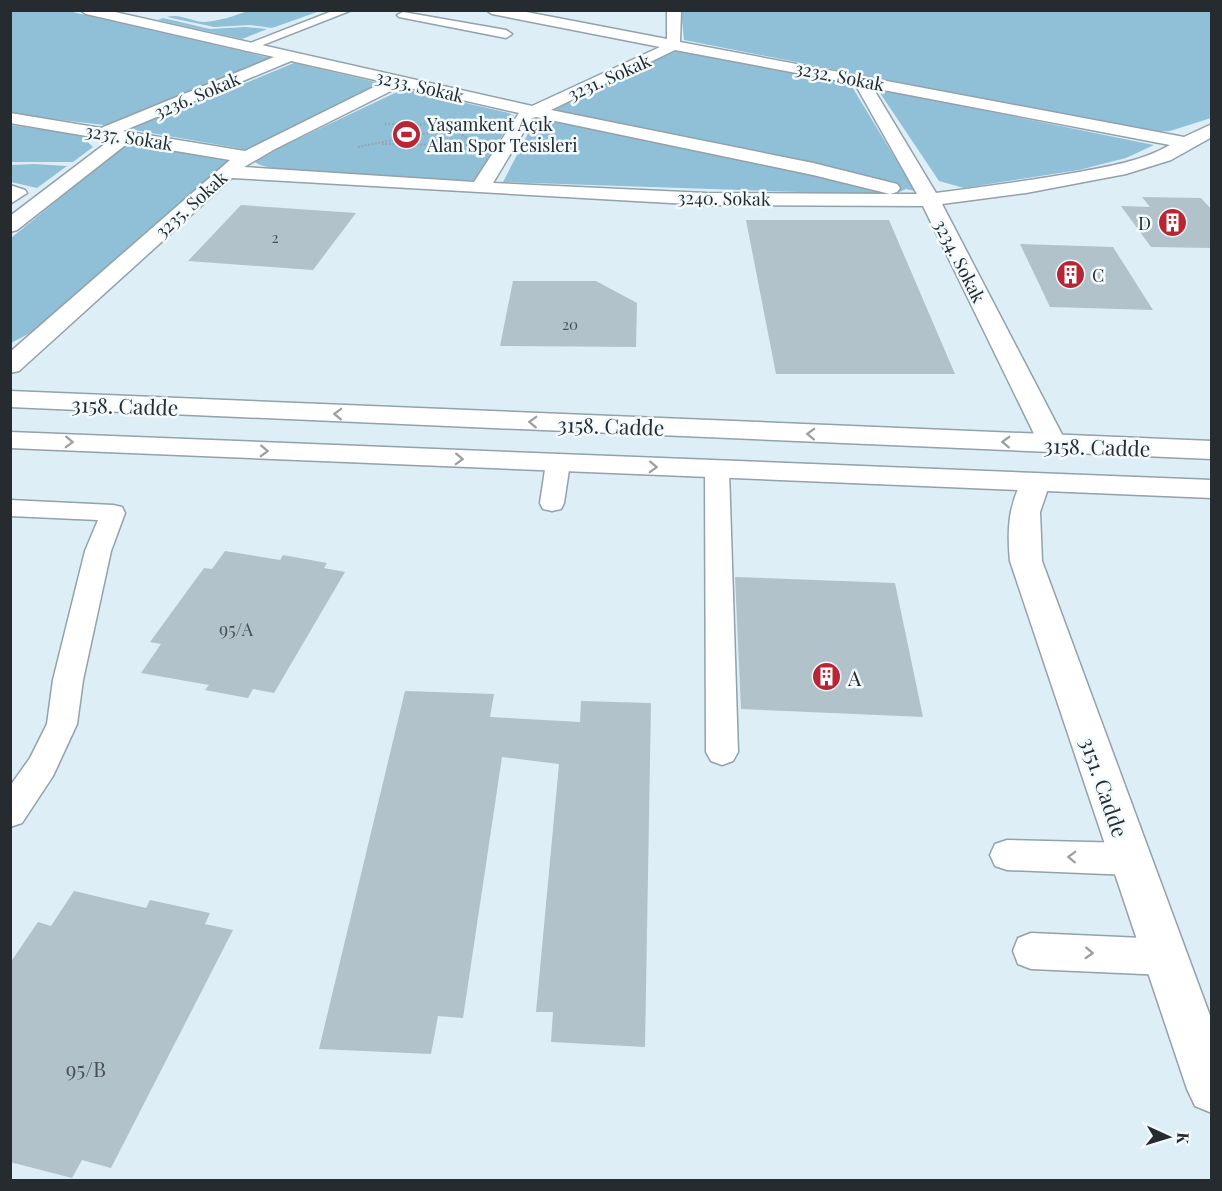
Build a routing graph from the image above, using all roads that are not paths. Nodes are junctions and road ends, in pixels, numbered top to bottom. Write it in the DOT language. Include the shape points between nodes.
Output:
graph roads {
  1 [pos="86,10"];
  2 [pos="346,10"];
  3 [pos="492,10"];
  4 [pos="674,10"];
  5 [pos="402,15"];
  6 [pos="535,18"];
  7 [pos="506,34"];
  8 [pos="489,43"];
  9 [pos="673,44"];
  10 [pos="246,48"];
  11 [pos="288,57"];
  12 [pos="399,81"];
  13 [pos="861,81"];
  14 [pos="532,111"];
  15 [pos="10,118"];
  16 [pos="1212,129"];
  17 [pos="106,132"];
  18 [pos="126,136"];
  19 [pos="1187,143"];
  20 [pos="248,157"];
  21 [pos="226,172"];
  22 [pos="480,188"];
  23 [pos="10,190"];
  24 [pos="10,199"];
  25 [pos="930,200"];
  26 [pos="10,226"];
  27 [pos="10,366"];
  28 [pos="10,399"];
  29 [pos="10,440"];
  30 [pos="1053,444"];
  31 [pos="1212,450"];
  32 [pos="558,463"];
  33 [pos="717,470"];
  34 [pos="1035,483"];
  35 [pos="1212,489"];
  36 [pos="552,503"];
  37 [pos="10,508"];
  38 [pos="722,752"];
  39 [pos="10,813"];
  40 [pos="1007,855"];
  41 [pos="1130,859"];
  42 [pos="1030,951"];
  43 [pos="1165,957"];
  44 [pos="1212,1089"];
  1 -- 10 [label="street, 3233. Sokak"];
  2 -- 10 [label="lane"];
  3 -- 6 [label="street, 3232. Sokak"];
  4 -- 9 [label="street, 3231. Sokak"];
  5 -- 7 [label="lane"];
  6 -- 7 [label="lane"];
  6 -- 9 [label="street, 3232. Sokak"];
  7 -- 8 [label="lane"];
  9 -- 13 [label="street, 3232. Sokak"];
  9 -- 14 [label="street, 3231. Sokak" via="657,56"];
  10 -- 11 [label="street, 3233. Sokak"];
  11 -- 12 [label="street, 3233. Sokak"];
  11 -- 17 [label="street, 3236. Sokak"];
  12 -- 14 [label="street, 3233. Sokak"];
  12 -- 20 [label="street, 3235. Sokak"];
  13 -- 19 [label="street, 3232. Sokak"];
  13 -- 25 [label="street, 3234. Sokak"];
  14 -- 22 [label="street, 3231. Sokak" via="522,120"];
  14 -- 25 [label="street, 3233. Sokak" via="813,169"];
  15 -- 17 [label="street, 3237. Sokak"];
  16 -- 19 [label="street, 3240. Sokak"];
  17 -- 18 [label="street, 3237. Sokak"];
  18 -- 20 [label="street, 3237. Sokak"];
  18 -- 26 [label="street"];
  19 -- 25 [label="street, 3240. Sokak" via="1157,159 1119,170 1026,188"];
  20 -- 21 [label="street, 3235. Sokak"];
  21 -- 22 [label="street, 3240. Sokak"];
  21 -- 27 [label="street, 3235. Sokak"];
  22 -- 25 [label="street, 3240. Sokak" via="706,199"];
  23 -- 24 [label="lane" via="19,193"];
  25 -- 30 [label="street, 3234. Sokak"];
  30 -- 28 [label="street, 3158. Cadde, one-way"];
  29 -- 32 [label="street, 3158. Cadde, one-way"];
  30 -- 31 [label="street, 3158. Cadde"];
  30 -- 34 [label="street, 3151. Cadde"];
  32 -- 33 [label="street, 3158. Cadde, one-way"];
  32 -- 36 [label="lane"];
  33 -- 34 [label="street, 3158. Cadde"];
  33 -- 38 [label="lane"];
  34 -- 35 [label="street, 3158. Cadde"];
  34 -- 41 [label="street, 3151. Cadde" via="1023,523 1026,561"];
  37 -- 39 [label="lane" via="113,513 98,550 68,680 62,724 42,767"];
  41 -- 40 [label="lane, one-way"];
  41 -- 43 [label="street, 3151. Cadde"];
  42 -- 43 [label="lane, one-way"];
  43 -- 44 [label="street, 3151. Cadde"];
}
